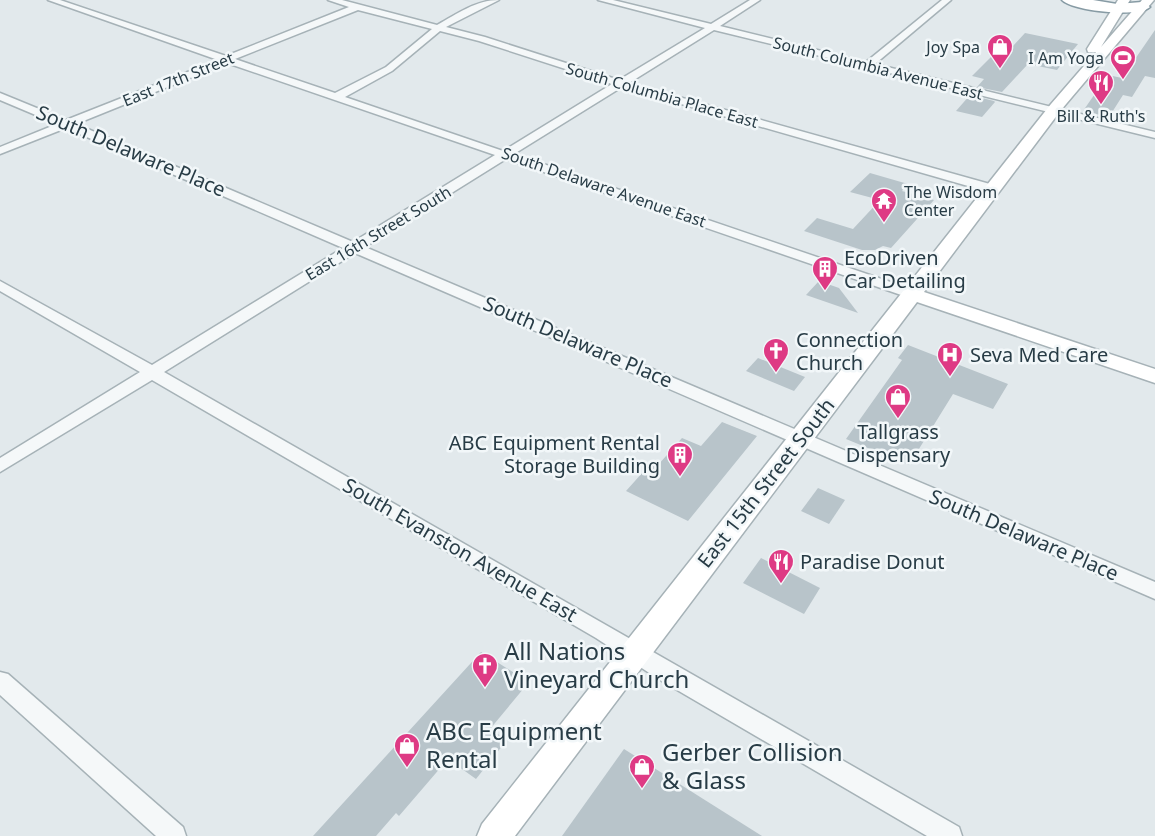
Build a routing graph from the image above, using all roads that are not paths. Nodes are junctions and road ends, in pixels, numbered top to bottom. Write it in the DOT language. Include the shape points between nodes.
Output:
graph roads {
  1 [pos="52,0"];
  2 [pos="332,0"];
  3 [pos="495,0"];
  4 [pos="602,0"];
  5 [pos="756,0"];
  6 [pos="947,0"];
  7 [pos="1069,0"];
  8 [pos="89,3"];
  9 [pos="1145,3"];
  10 [pos="1121,5"];
  11 [pos="357,6"];
  12 [pos="75,8"];
  13 [pos="438,28"];
  14 [pos="711,28"];
  15 [pos="227,59"];
  16 [pos="868,65"];
  17 [pos="1082,74"];
  18 [pos="621,84"];
  19 [pos="0,96"];
  20 [pos="336,97"];
  21 [pos="1054,110"];
  22 [pos="67,124"];
  23 [pos="1155,135"];
  24 [pos="0,151"];
  25 [pos="508,155"];
  26 [pos="993,189"];
  27 [pos="355,247"];
  28 [pos="0,285"];
  29 [pos="912,294"];
  30 [pos="152,373"];
  31 [pos="1155,376"];
  32 [pos="801,438"];
  33 [pos="0,465"];
  34 [pos="1155,591"];
  35 [pos="636,653"];
  36 [pos="0,681"];
  37 [pos="174,836"];
  38 [pos="494,836"];
  39 [pos="950,836"];
  1 -- 12 [label="street, South Delaware Avenue East"];
  2 -- 11 [label="street, South Columbia Place East"];
  3 -- 13 [label="street"];
  4 -- 14 [label="street, South Columbia Avenue East"];
  5 -- 14 [label="street, East 16th Street South"];
  6 -- 16 [label="street"];
  7 -- 10 [label="highway"];
  8 -- 12 [label="street"];
  9 -- 10 [label="highway"];
  9 -- 17 [label="main road, East 15th Street South" via="1112,45"];
  10 -- 17 [label="main road, East 15th Street South"];
  11 -- 13 [label="street, South Columbia Place East"];
  11 -- 15 [label="street, East 17th Street"];
  12 -- 15 [label="street, South Delaware Avenue East"];
  13 -- 18 [label="street, South Columbia Place East"];
  13 -- 20 [label="street" via="389,69"];
  14 -- 16 [label="street, South Columbia Avenue East"];
  14 -- 18 [label="street, East 16th Street South"];
  15 -- 20 [label="street, South Delaware Avenue East"];
  15 -- 22 [label="street, East 17th Street"];
  16 -- 21 [label="street, South Columbia Avenue East"];
  17 -- 21 [label="main road, East 15th Street South"];
  18 -- 25 [label="street, East 16th Street South"];
  18 -- 26 [label="street, South Columbia Place East"];
  19 -- 22 [label="street, South Delaware Place"];
  20 -- 25 [label="street, South Delaware Avenue East"];
  21 -- 23 [label="street, South Columbia Avenue East"];
  21 -- 26 [label="main road, East 15th Street South"];
  22 -- 24 [label="street, East 17th Street"];
  22 -- 27 [label="street, South Delaware Place"];
  25 -- 27 [label="street, East 16th Street South"];
  25 -- 29 [label="street, South Delaware Avenue East"];
  26 -- 29 [label="main road, East 15th Street South"];
  27 -- 30 [label="street, East 16th Street South"];
  27 -- 32 [label="street, South Delaware Place"];
  28 -- 30 [label="street, South Evanston Avenue East"];
  29 -- 31 [label="main road, South Delaware Avenue East"];
  29 -- 32 [label="main road, East 15th Street South"];
  30 -- 33 [label="street, East 16th Street South"];
  30 -- 35 [label="street, South Evanston Avenue East"];
  32 -- 34 [label="street, South Delaware Place"];
  32 -- 35 [label="main road, East 15th Street South"];
  35 -- 38 [label="main road, East 15th Street South"];
  35 -- 39 [label="street, South Evanston Avenue East"];
  36 -- 37 [label="street"];
}
